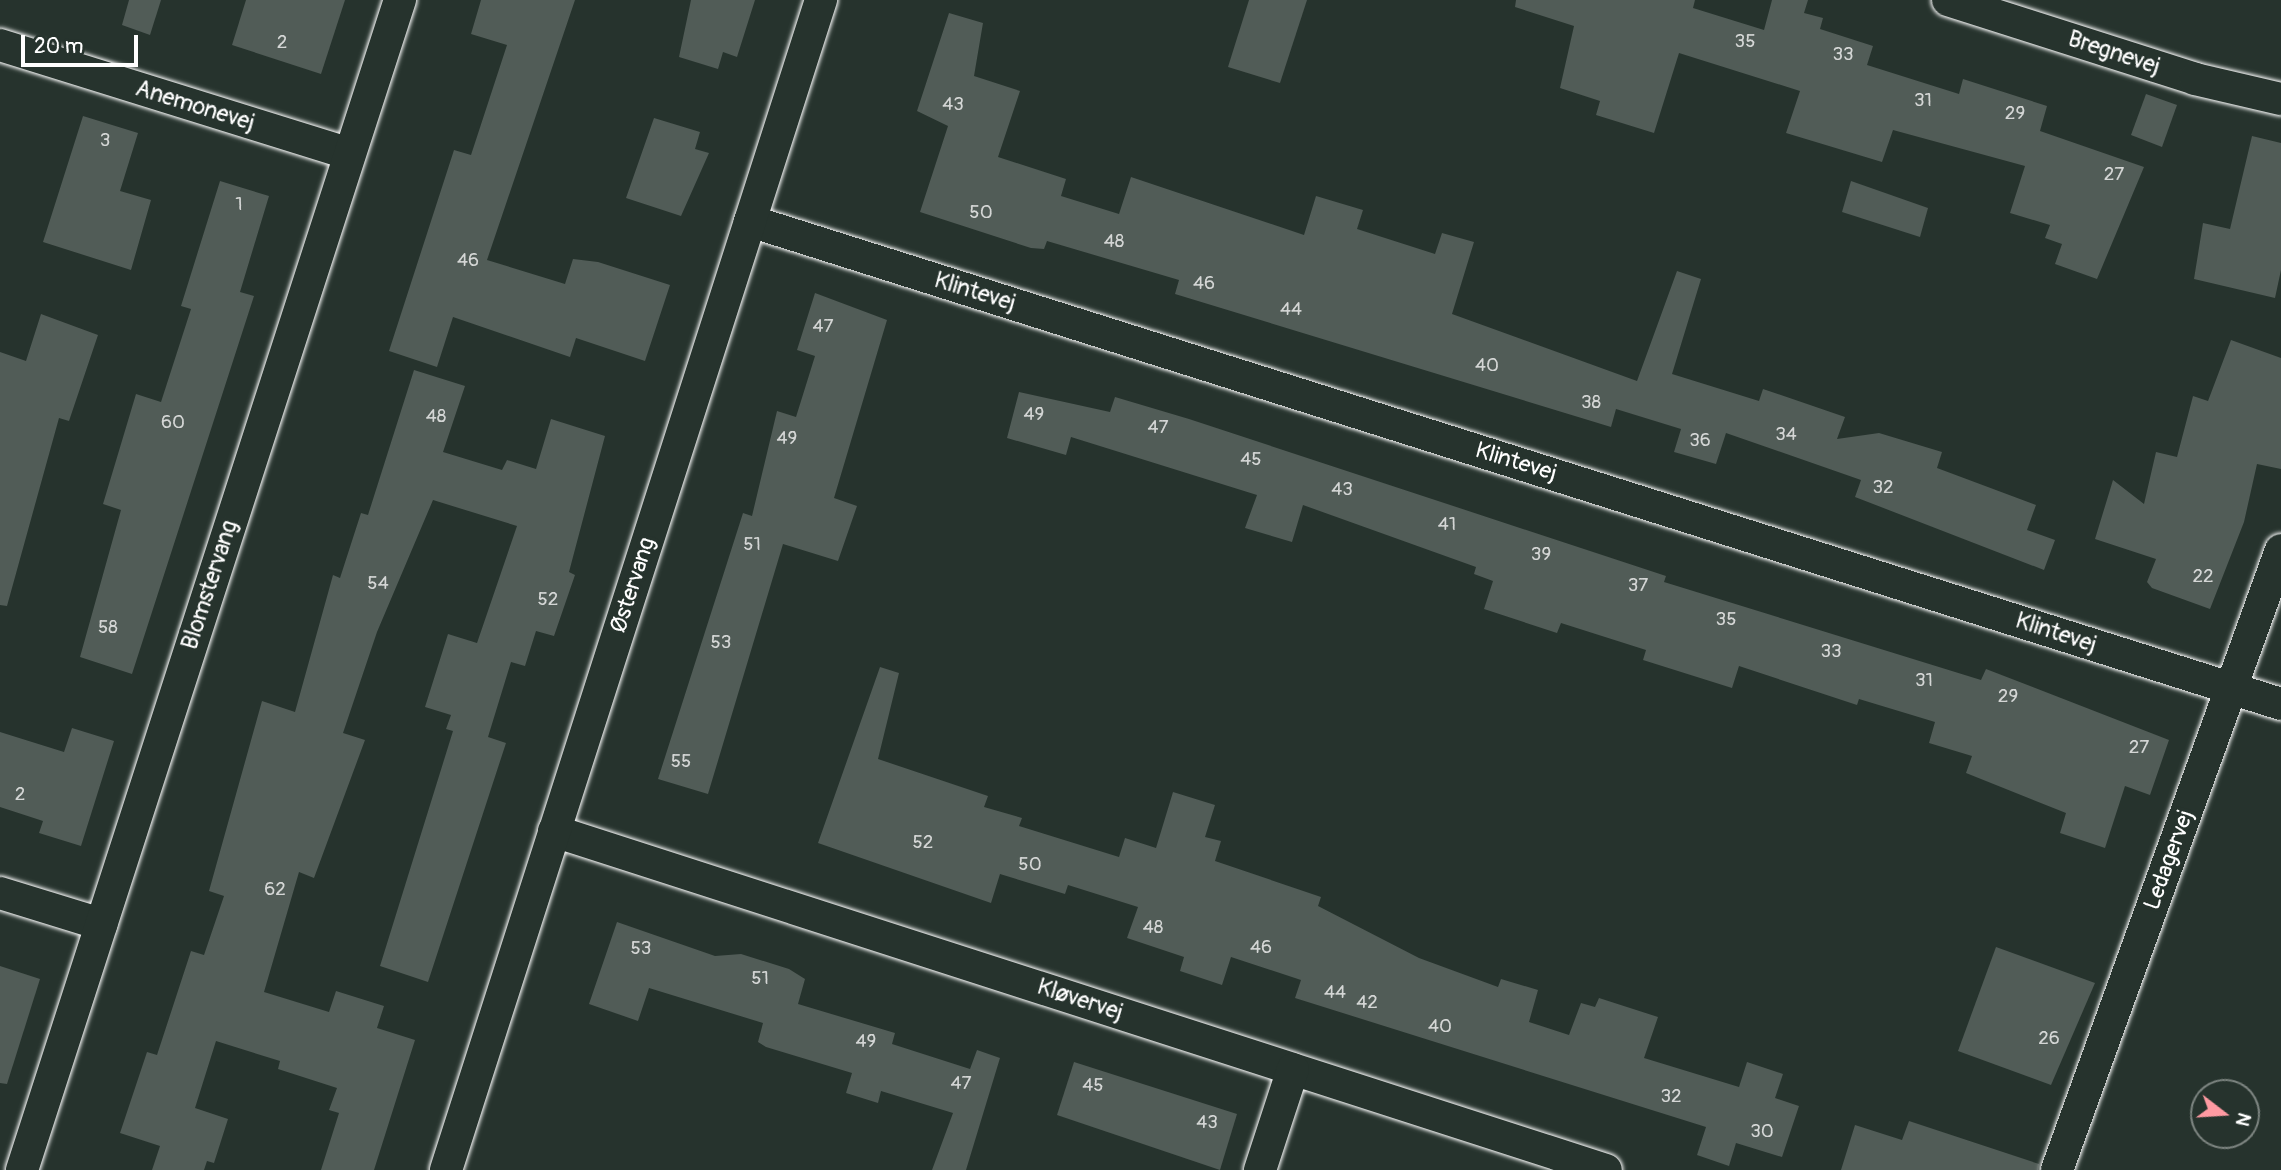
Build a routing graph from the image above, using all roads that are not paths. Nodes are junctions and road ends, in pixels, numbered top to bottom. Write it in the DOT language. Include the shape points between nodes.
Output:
graph roads {
  1 [pos="400,0"];
  2 [pos="821,0"];
  3 [pos="1948,0"];
  4 [pos="0,45"];
  5 [pos="2281,99"];
  6 [pos="349,155"];
  7 [pos="750,221"];
  8 [pos="2281,550"];
  9 [pos="2231,688"];
  10 [pos="2281,704"];
  11 [pos="554,831"];
  12 [pos="0,893"];
  13 [pos="101,924"];
  14 [pos="1293,1069"];
  15 [pos="23,1170"];
  16 [pos="446,1170"];
  17 [pos="1260,1170"];
  18 [pos="1606,1170"];
  19 [pos="2057,1170"];
  1 -- 6 [label="street, Blomstervang"];
  2 -- 7 [label="street, Østervang"];
  3 -- 5 [label="street, Bregnevej" via="2194,79"];
  4 -- 6 [label="street, Anemonevej"];
  6 -- 13 [label="street, Blomstervang"];
  7 -- 9 [label="street, Klintevej"];
  7 -- 11 [label="street, Østervang"];
  8 -- 9 [label="street, Ledagervej"];
  9 -- 10 [label="street, Klintevej"];
  9 -- 19 [label="street, Ledagervej"];
  11 -- 14 [label="street, Kløvervej"];
  11 -- 16 [label="street, Østervang"];
  12 -- 13 [label="street"];
  13 -- 15 [label="street, Blomstervang"];
  14 -- 17 [label="street"];
  14 -- 18 [label="street, Kløvervej"];
}
